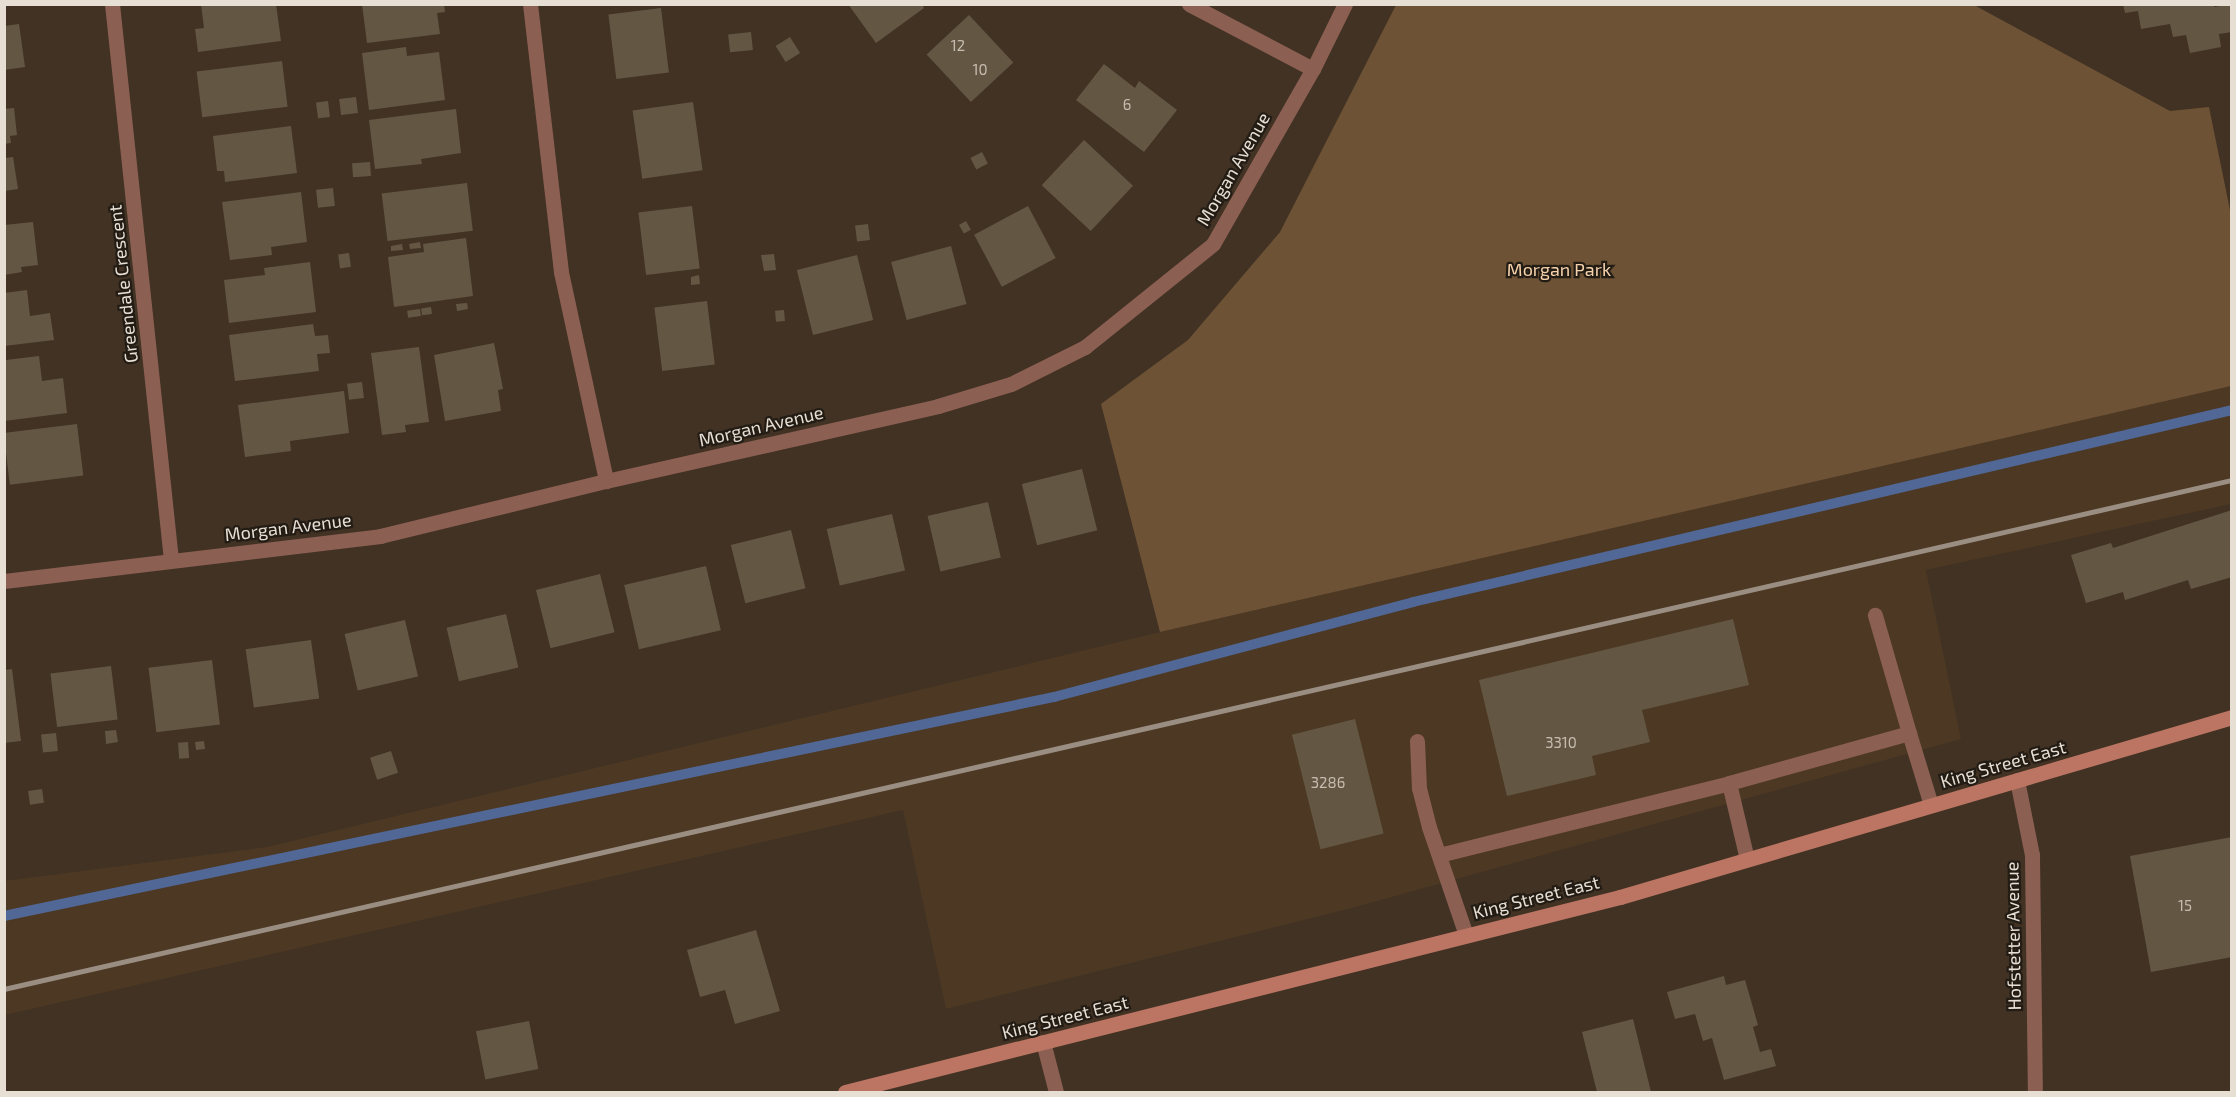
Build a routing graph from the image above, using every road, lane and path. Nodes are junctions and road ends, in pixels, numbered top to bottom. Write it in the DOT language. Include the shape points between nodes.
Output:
graph roads {
  1 [pos="112,4"];
  2 [pos="530,4"];
  3 [pos="1189,4"];
  4 [pos="1344,4"];
  5 [pos="1313,69"];
  6 [pos="606,481"];
  7 [pos="171,561"];
  8 [pos="4,581"];
  9 [pos="1875,615"];
  10 [pos="2232,717"];
  11 [pos="1909,733"];
  12 [pos="1417,741"];
  13 [pos="2018,780"];
  14 [pos="1728,783"];
  15 [pos="1931,805"];
  16 [pos="1439,855"];
  17 [pos="1747,860"];
  18 [pos="1466,934"];
  19 [pos="1043,1042"];
  20 [pos="844,1092"];
  21 [pos="1056,1092"];
  22 [pos="2035,1092"];
  1 -- 7 [label="street, Greendale Crescent"];
  2 -- 6 [label="street" via="561,272"];
  3 -- 5 [label="street"];
  4 -- 5 [label="street, Morgan Avenue"];
  5 -- 6 [label="street, Morgan Avenue" via="1213,244 1085,347 1011,384 938,406"];
  6 -- 7 [label="street, Morgan Avenue" via="380,536"];
  7 -- 8 [label="street, Morgan Avenue"];
  9 -- 11 [label="street"];
  10 -- 13 [label="main road, King Street East"];
  11 -- 14 [label="street"];
  11 -- 15 [label="street"];
  12 -- 16 [label="street" via="1419,788"];
  13 -- 15 [label="main road, King Street East"];
  13 -- 22 [label="street, Hofstetter Avenue" via="2032,855"];
  14 -- 16 [label="street"];
  14 -- 17 [label="street"];
  15 -- 17 [label="main road, King Street East"];
  16 -- 18 [label="street"];
  17 -- 18 [label="main road, King Street East" via="1620,897"];
  18 -- 19 [label="main road, King Street East"];
  19 -- 20 [label="main road, King Street East"];
  19 -- 21 [label="street"];
}
